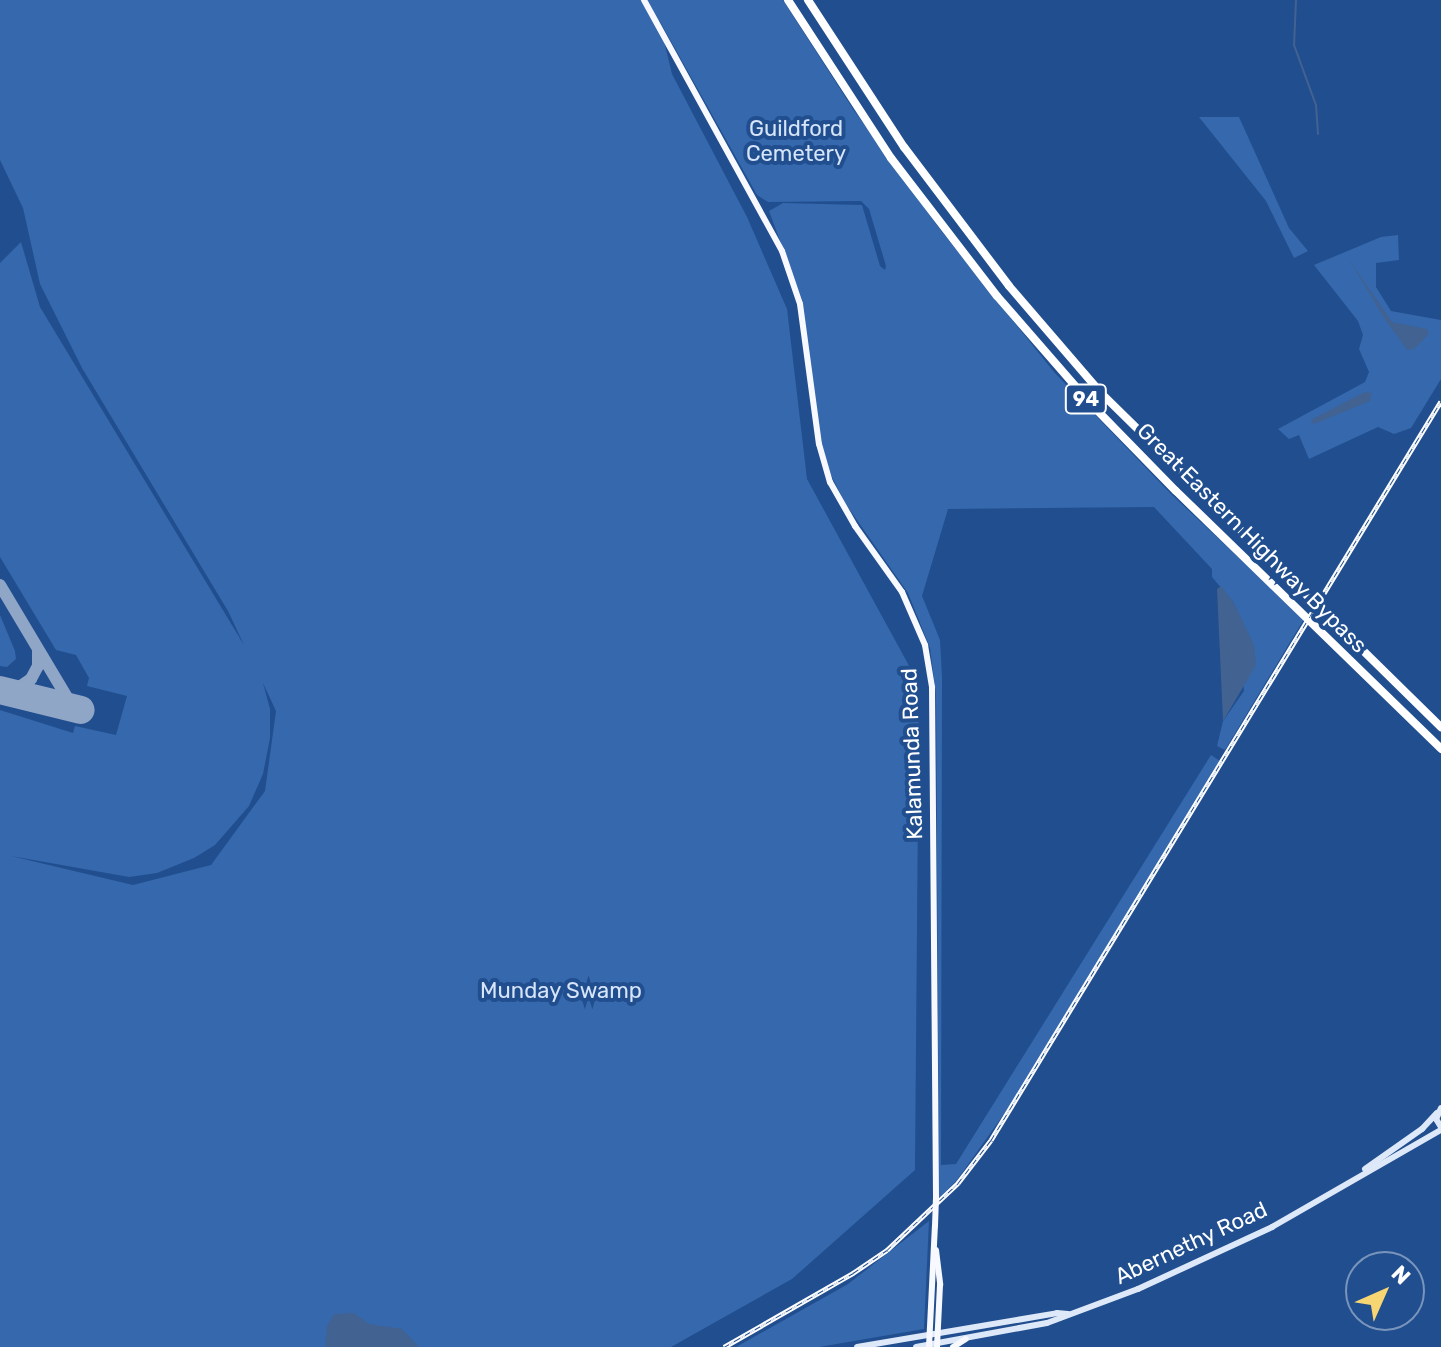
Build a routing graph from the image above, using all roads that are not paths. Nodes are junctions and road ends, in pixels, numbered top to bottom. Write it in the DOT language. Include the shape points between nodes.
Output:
graph roads {
  1 [pos="644,0"];
  2 [pos="788,0"];
  3 [pos="808,0"];
  4 [pos="1441,727"];
  5 [pos="1441,749"];
  6 [pos="1439,1110"];
  7 [pos="1441,1129"];
  8 [pos="1326,1196"];
  9 [pos="935,1238"];
  10 [pos="1068,1314"];
  11 [pos="935,1332"];
  12 [pos="966,1339"];
  13 [pos="933,1346"];
  14 [pos="857,1347"];
  15 [pos="916,1347"];
  16 [pos="953,1347"];
  1 -- 9 [label="main road, Kalamunda Road, bridge" via="782,251 805,329 819,444 830,482 902,592 925,645 932,687"];
  2 -- 5 [label="highway, Great Eastern Highway Bypass / 94" via="891,158 997,296 1089,402"];
  3 -- 4 [label="highway, Great Eastern Highway Bypass / 94" via="904,147 1009,286 1101,393"];
  6 -- 7 [label="main road, Abernethy Road"];
  6 -- 8 [label="main road, Abernethy Road" via="1422,1129"];
  7 -- 8 [label="main road, Abernethy Road"];
  8 -- 10 [label="main road, Abernethy Road" via="1191,1266"];
  9 -- 11 [label="main road, Kalamunda Road"];
  9 -- 11 [label="main road, Kalamunda Road" via="930,1321"];
  10 -- 11 [label="main road, Abernethy Road"];
  10 -- 12 [label="main road, Abernethy Road"];
  11 -- 13 [label="main road, Kalamunda Road"];
  11 -- 14 [label="main road, Abernethy Road"];
  12 -- 13 [label="main road, Abernethy Road"];
  12 -- 16 [label="main road"];
  13 -- 15 [label="main road, Abernethy Road"];
}
